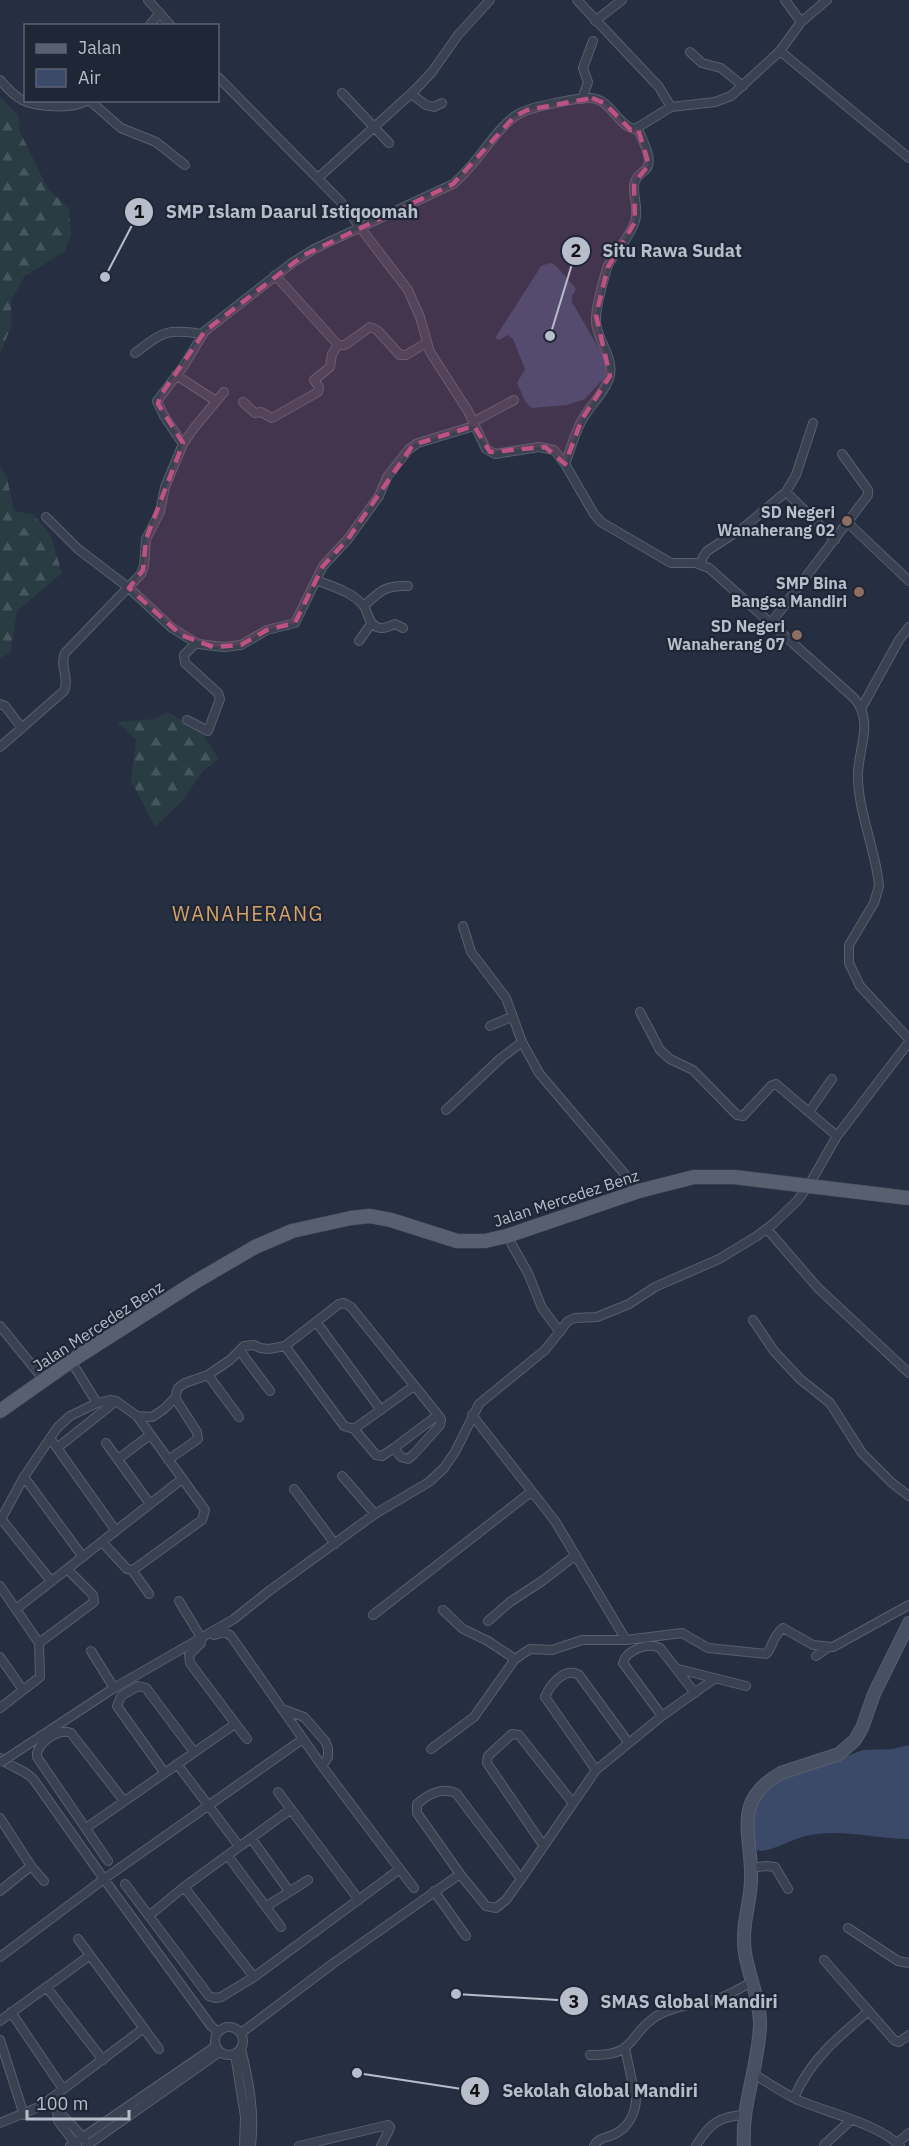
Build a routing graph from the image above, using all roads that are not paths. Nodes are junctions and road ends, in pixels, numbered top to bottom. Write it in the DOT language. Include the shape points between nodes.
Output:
graph roads {
  1 [pos="148,0"];
  2 [pos="490,0"];
  3 [pos="578,0"];
  4 [pos="622,0"];
  5 [pos="785,0"];
  6 [pos="827,0"];
  7 [pos="160,13"];
  8 [pos="595,21"];
  9 [pos="801,22"];
  10 [pos="151,24"];
  11 [pos="169,24"];
  12 [pos="593,41"];
  13 [pos="780,51"];
  14 [pos="690,52"];
  15 [pos="219,78"];
  16 [pos="0,80"];
  17 [pos="743,86"];
  18 [pos="342,93"];
  19 [pos="411,94"];
  20 [pos="582,99"];
  21 [pos="24,100"];
  22 [pos="28,102"];
  23 [pos="84,102"];
  24 [pos="90,102"];
  25 [pos="442,103"];
  26 [pos="671,108"];
  27 [pos="374,128"];
  28 [pos="638,129"];
  29 [pos="389,143"];
  30 [pos="909,158"];
  31 [pos="185,165"];
  32 [pos="318,178"];
  33 [pos="359,228"];
  34 [pos="275,275"];
  35 [pos="202,334"];
  36 [pos="426,343"];
  37 [pos="338,345"];
  38 [pos="135,353"];
  39 [pos="176,375"];
  40 [pos="224,392"];
  41 [pos="514,400"];
  42 [pos="216,401"];
  43 [pos="243,402"];
  44 [pos="813,423"];
  45 [pos="473,424"];
  46 [pos="183,444"];
  47 [pos="842,454"];
  48 [pos="565,464"];
  49 [pos="786,492"];
  50 [pos="46,517"];
  51 [pos="848,523"];
  52 [pos="835,540"];
  53 [pos="701,563"];
  54 [pos="316,580"];
  55 [pos="909,581"];
  56 [pos="408,586"];
  57 [pos="129,588"];
  58 [pos="364,606"];
  59 [pos="771,623"];
  60 [pos="371,624"];
  61 [pos="403,627"];
  62 [pos="909,627"];
  63 [pos="359,641"];
  64 [pos="196,643"];
  65 [pos="0,704"];
  66 [pos="862,707"];
  67 [pos="187,720"];
  68 [pos="22,728"];
  69 [pos="0,747"];
  70 [pos="463,926"];
  71 [pos="640,1012"];
  72 [pos="512,1017"];
  73 [pos="490,1026"];
  74 [pos="909,1041"];
  75 [pos="522,1042"];
  76 [pos="832,1079"];
  77 [pos="446,1110"];
  78 [pos="809,1112"];
  79 [pos="837,1136"];
  80 [pos="809,1185"];
  81 [pos="639,1191"];
  82 [pos="909,1198"];
  83 [pos="767,1229"];
  84 [pos="507,1236"];
  85 [pos="753,1320"];
  86 [pos="317,1323"];
  87 [pos="0,1326"];
  88 [pos="560,1332"];
  89 [pos="285,1346"];
  90 [pos="240,1351"];
  91 [pos="71,1361"];
  92 [pos="909,1373"];
  93 [pos="208,1374"];
  94 [pos="44,1380"];
  95 [pos="414,1386"];
  96 [pos="270,1391"];
  97 [pos="175,1398"];
  98 [pos="116,1401"];
  99 [pos="98,1403"];
  100 [pos="381,1410"];
  101 [pos="0,1411"];
  102 [pos="438,1415"];
  103 [pos="472,1415"];
  104 [pos="137,1416"];
  105 [pos="239,1417"];
  106 [pos="354,1429"];
  107 [pos="150,1435"];
  108 [pos="50,1438"];
  109 [pos="106,1443"];
  110 [pos="57,1448"];
  111 [pos="394,1448"];
  112 [pos="118,1459"];
  113 [pos="168,1460"];
  114 [pos="342,1476"];
  115 [pos="24,1477"];
  116 [pos="182,1479"];
  117 [pos="294,1490"];
  118 [pos="531,1492"];
  119 [pos="909,1496"];
  120 [pos="150,1504"];
  121 [pos="375,1514"];
  122 [pos="1,1520"];
  123 [pos="116,1531"];
  124 [pos="102,1542"];
  125 [pos="335,1544"];
  126 [pos="576,1555"];
  127 [pos="83,1557"];
  128 [pos="67,1569"];
  129 [pos="132,1570"];
  130 [pos="51,1581"];
  131 [pos="0,1586"];
  132 [pos="149,1594"];
  133 [pos="179,1601"];
  134 [pos="909,1605"];
  135 [pos="16,1609"];
  136 [pos="443,1610"];
  137 [pos="373,1615"];
  138 [pos="488,1621"];
  139 [pos="909,1623"];
  140 [pos="202,1639"];
  141 [pos="626,1640"];
  142 [pos="39,1643"];
  143 [pos="829,1647"];
  144 [pos="91,1651"];
  145 [pos="816,1656"];
  146 [pos="0,1657"];
  147 [pos="515,1659"];
  148 [pos="678,1669"];
  149 [pos="714,1679"];
  150 [pos="746,1686"];
  151 [pos="114,1688"];
  152 [pos="23,1690"];
  153 [pos="695,1692"];
  154 [pos="0,1708"];
  155 [pos="285,1710"];
  156 [pos="662,1716"];
  157 [pos="235,1724"];
  158 [pos="303,1738"];
  159 [pos="247,1739"];
  160 [pos="628,1742"];
  161 [pos="431,1749"];
  162 [pos="194,1752"];
  163 [pos="3,1759"];
  164 [pos="177,1764"];
  165 [pos="322,1766"];
  166 [pos="596,1770"];
  167 [pos="164,1772"];
  168 [pos="278,1792"];
  169 [pos="124,1801"];
  170 [pos="572,1802"];
  171 [pos="209,1806"];
  172 [pos="291,1809"];
  173 [pos="0,1818"];
  174 [pos="86,1828"];
  175 [pos="251,1838"];
  176 [pos="543,1845"];
  177 [pos="239,1846"];
  178 [pos="228,1856"];
  179 [pos="108,1861"];
  180 [pos="31,1866"];
  181 [pos="750,1868"];
  182 [pos="399,1869"];
  183 [pos="460,1874"];
  184 [pos="104,1879"];
  185 [pos="521,1879"];
  186 [pos="308,1880"];
  187 [pos="44,1881"];
  188 [pos="125,1884"];
  189 [pos="184,1887"];
  190 [pos="414,1888"];
  191 [pos="788,1889"];
  192 [pos="0,1891"];
  193 [pos="289,1891"];
  194 [pos="434,1891"];
  195 [pos="359,1900"];
  196 [pos="267,1906"];
  197 [pos="150,1915"];
  198 [pos="281,1927"];
  199 [pos="848,1928"];
  200 [pos="466,1936"];
  201 [pos="78,1939"];
  202 [pos="89,1956"];
  203 [pos="0,1957"];
  204 [pos="824,1960"];
  205 [pos="909,1964"];
  206 [pos="254,1977"];
  207 [pos="752,1982"];
  208 [pos="47,1988"];
  209 [pos="869,2011"];
  210 [pos="11,2012"];
  211 [pos="0,2021"];
  212 [pos="144,2028"];
  213 [pos="219,2032"];
  214 [pos="241,2033"];
  215 [pos="909,2035"];
  216 [pos="0,2040"];
  217 [pos="625,2048"];
  218 [pos="159,2049"];
  219 [pos="218,2049"];
  220 [pos="238,2052"];
  221 [pos="590,2055"];
  222 [pos="103,2060"];
  223 [pos="754,2074"];
  224 [pos="63,2089"];
  225 [pos="794,2098"];
  226 [pos="49,2100"];
  227 [pos="57,2110"];
  228 [pos="24,2115"];
  229 [pos="745,2115"];
  230 [pos="851,2120"];
  231 [pos="0,2123"];
  232 [pos="909,2133"];
  233 [pos="85,2143"];
  234 [pos="899,2144"];
  235 [pos="74,2145"];
  236 [pos="824,2145"];
  237 [pos="244,2146"];
  238 [pos="252,2146"];
  239 [pos="299,2146"];
  240 [pos="381,2146"];
  241 [pos="594,2146"];
  242 [pos="696,2146"];
  243 [pos="744,2146"];
  1 -- 7 [label="street"];
  2 -- 19 [label="street"];
  3 -- 8 [label="street"];
  4 -- 8 [label="street"];
  5 -- 9 [label="street"];
  6 -- 9 [label="street"];
  7 -- 10 [label="street"];
  7 -- 11 [label="street"];
  8 -- 26 [label="street" via="659,87"];
  9 -- 13 [label="street"];
  12 -- 20 [label="street" via="583,68 588,82"];
  13 -- 17 [label="street"];
  13 -- 30 [label="street"];
  14 -- 17 [label="street" via="702,63 721,68"];
  15 -- 32 [label="street"];
  16 -- 21 [label="street"];
  17 -- 26 [label="street" via="716,102"];
  18 -- 27 [label="street"];
  19 -- 25 [label="street" via="426,105"];
  19 -- 27 [label="street"];
  20 -- 28 [label="street" via="604,103 628,127"];
  20 -- 33 [label="street" via="518,114 453,184"];
  22 -- 23 [label="street" via="61,106"];
  24 -- 31 [label="street" via="121,128 156,142"];
  26 -- 28 [label="street"];
  27 -- 29 [label="street"];
  27 -- 32 [label="street"];
  28 -- 48 [label="street" via="649,165 634,183 635,222 608,267 596,315 610,376 582,419"];
  32 -- 33 [label="street"];
  33 -- 34 [label="street" via="304,255"];
  33 -- 36 [label="street" via="408,290"];
  34 -- 35 [label="street"];
  34 -- 37 [label="street"];
  35 -- 38 [label="street" via="181,330 162,333"];
  35 -- 39 [label="street"];
  36 -- 37 [label="street" via="403,356 370,327 345,345"];
  36 -- 45 [label="street"];
  37 -- 43 [label="street" via="330,367 314,380 320,389 303,402 272,418 255,413"];
  39 -- 42 [label="street"];
  39 -- 46 [label="street" via="158,401"];
  40 -- 42 [label="street"];
  41 -- 45 [label="street"];
  42 -- 46 [label="street"];
  44 -- 49 [label="street" via="796,475"];
  45 -- 48 [label="street" via="490,452 502,454 545,447 558,454"];
  45 -- 54 [label="street" via="412,445"];
  46 -- 57 [label="street" via="165,487 160,512 146,539 143,570"];
  47 -- 51 [label="street" via="869,492"];
  48 -- 53 [label="street" via="602,522 671,563"];
  49 -- 52 [label="street"];
  49 -- 53 [label="street" via="707,552"];
  50 -- 57 [label="street" via="78,549"];
  51 -- 52 [label="street"];
  51 -- 55 [label="street"];
  52 -- 59 [label="street"];
  53 -- 59 [label="street"];
  54 -- 58 [label="street" via="351,595"];
  54 -- 64 [label="street" via="293,624 267,630 241,645 213,647"];
  56 -- 58 [label="street" via="390,586"];
  57 -- 64 [label="street" via="172,628"];
  57 -- 68 [label="street" via="65,653 64,691"];
  58 -- 60 [label="street"];
  59 -- 66 [label="street"];
  60 -- 61 [label="street" via="380,628 395,624"];
  60 -- 63 [label="street"];
  62 -- 66 [label="street"];
  64 -- 67 [label="street" via="184,655 185,663 220,699 208,730"];
  65 -- 68 [label="street"];
  66 -- 74 [label="street" via="865,733 859,781 879,886 874,903 849,945 849,963 860,986"];
  68 -- 69 [label="street"];
  70 -- 72 [label="street" via="471,952 501,989"];
  71 -- 78 [label="street" via="660,1050 693,1070 737,1116 743,1116 774,1084"];
  72 -- 73 [label="street"];
  72 -- 75 [label="street"];
  74 -- 79 [label="street"];
  75 -- 77 [label="street"];
  75 -- 81 [label="street" via="547,1084"];
  76 -- 78 [label="street"];
  78 -- 79 [label="street"];
  79 -- 80 [label="street"];
  80 -- 81 [label="main road, Jalan Mercedez Benz" via="721,1176 682,1179"];
  80 -- 82 [label="main road, Jalan Mercedez Benz"];
  80 -- 83 [label="street" via="790,1210"];
  81 -- 84 [label="main road, Jalan Mercedez Benz"];
  83 -- 88 [label="street" via="719,1259 655,1287 629,1304 597,1317 572,1319"];
  83 -- 92 [label="street" via="818,1288"];
  84 -- 88 [label="street" via="542,1308"];
  84 -- 91 [label="main road, Jalan Mercedez Benz" via="457,1240 370,1216 292,1231 255,1247 195,1282"];
  85 -- 119 [label="street" via="800,1379 830,1402 861,1453"];
  86 -- 89 [label="street"];
  86 -- 95 [label="street" via="339,1304 351,1307"];
  86 -- 100 [label="street"];
  87 -- 94 [label="street"];
  88 -- 103 [label="street" via="528,1366 486,1397"];
  89 -- 90 [label="street" via="264,1349 248,1345"];
  89 -- 106 [label="street" via="344,1426"];
  90 -- 93 [label="street"];
  90 -- 96 [label="street"];
  91 -- 94 [label="main road, Jalan Mercedez Benz"];
  91 -- 99 [label="street"];
  93 -- 97 [label="street" via="185,1383 176,1391"];
  93 -- 105 [label="street"];
  94 -- 101 [label="main road, Jalan Mercedez Benz"];
  95 -- 100 [label="street"];
  95 -- 102 [label="street"];
  97 -- 104 [label="street" via="152,1417"];
  97 -- 113 [label="street" via="198,1439"];
  98 -- 99 [label="street"];
  98 -- 104 [label="street"];
  98 -- 110 [label="street"];
  99 -- 108 [label="street" via="63,1421"];
  100 -- 106 [label="street"];
  102 -- 111 [label="street"];
  102 -- 111 [label="street" via="440,1425 413,1455 404,1459"];
  103 -- 118 [label="street"];
  103 -- 121 [label="street" via="455,1452 437,1475"];
  104 -- 107 [label="street"];
  106 -- 111 [label="street" via="376,1455 382,1456"];
  107 -- 112 [label="street"];
  107 -- 113 [label="street"];
  108 -- 110 [label="street"];
  108 -- 115 [label="street"];
  109 -- 112 [label="street"];
  110 -- 123 [label="street"];
  112 -- 120 [label="street"];
  113 -- 116 [label="street"];
  114 -- 121 [label="street"];
  115 -- 122 [label="street"];
  115 -- 127 [label="street"];
  116 -- 120 [label="street"];
  116 -- 129 [label="street" via="205,1510 204,1518"];
  117 -- 125 [label="street"];
  118 -- 126 [label="street"];
  118 -- 137 [label="street"];
  120 -- 123 [label="street"];
  121 -- 125 [label="street"];
  122 -- 130 [label="street"];
  123 -- 124 [label="street"];
  124 -- 127 [label="street"];
  124 -- 129 [label="street"];
  125 -- 140 [label="street"];
  126 -- 138 [label="street"];
  126 -- 141 [label="street"];
  127 -- 128 [label="street"];
  128 -- 130 [label="street"];
  128 -- 142 [label="street" via="93,1595 94,1602"];
  129 -- 132 [label="street"];
  130 -- 135 [label="street"];
  131 -- 135 [label="street"];
  133 -- 140 [label="street"];
  134 -- 143 [label="street"];
  135 -- 142 [label="street"];
  136 -- 147 [label="street" via="463,1629"];
  139 -- 181 [label="street" via="851,1746 782,1773 754,1796 746,1818"];
  140 -- 151 [label="street"];
  141 -- 143 [label="street" via="682,1633 708,1648 766,1654 783,1628 813,1645"];
  141 -- 147 [label="street" via="590,1640 552,1650 533,1648"];
  142 -- 152 [label="street" via="40,1677"];
  143 -- 145 [label="street"];
  144 -- 151 [label="street"];
  146 -- 152 [label="street"];
  147 -- 161 [label="street" via="474,1717"];
  148 -- 149 [label="street"];
  148 -- 153 [label="street"];
  148 -- 156 [label="street" via="656,1646 634,1651 623,1660"];
  149 -- 150 [label="street"];
  149 -- 153 [label="street"];
  151 -- 163 [label="street"];
  152 -- 154 [label="street"];
  153 -- 156 [label="street"];
  155 -- 157 [label="street" via="231,1636 225,1632 216,1634 188,1658"];
  155 -- 158 [label="street"];
  155 -- 165 [label="street" via="304,1717 325,1741 327,1757"];
  156 -- 160 [label="street"];
  157 -- 159 [label="street"];
  157 -- 162 [label="street"];
  158 -- 165 [label="street"];
  158 -- 171 [label="street"];
  160 -- 166 [label="street"];
  160 -- 166 [label="street" via="579,1675 569,1672 554,1682 545,1696"];
  162 -- 164 [label="street"];
  162 -- 167 [label="street" via="146,1688 138,1686 121,1696 117,1706"];
  163 -- 184 [label="street" via="29,1773"];
  164 -- 167 [label="street"];
  164 -- 171 [label="street"];
  165 -- 182 [label="street"];
  166 -- 170 [label="street"];
  167 -- 169 [label="street"];
  168 -- 172 [label="street"];
  169 -- 174 [label="street"];
  169 -- 174 [label="street" via="70,1733 60,1731 38,1747 37,1756"];
  170 -- 176 [label="street"];
  170 -- 176 [label="street" via="519,1735 512,1734 488,1756 487,1763"];
  171 -- 177 [label="street"];
  171 -- 184 [label="street"];
  172 -- 175 [label="street"];
  172 -- 195 [label="street"];
  173 -- 180 [label="street"];
  174 -- 179 [label="street"];
  175 -- 177 [label="street"];
  175 -- 193 [label="street"];
  176 -- 185 [label="street"];
  177 -- 178 [label="street"];
  178 -- 189 [label="street"];
  178 -- 196 [label="street"];
  180 -- 187 [label="street"];
  180 -- 192 [label="street"];
  181 -- 191 [label="street" via="775,1867"];
  181 -- 207 [label="street" via="744,1930"];
  182 -- 190 [label="street"];
  182 -- 195 [label="street"];
  183 -- 185 [label="street" via="486,1906 494,1909"];
  183 -- 185 [label="street" via="417,1813 417,1804 444,1790 456,1793"];
  183 -- 194 [label="street"];
  184 -- 203 [label="street"];
  184 -- 213 [label="street"];
  186 -- 193 [label="street"];
  188 -- 197 [label="street"];
  189 -- 197 [label="street"];
  189 -- 206 [label="street"];
  193 -- 196 [label="street"];
  194 -- 200 [label="street"];
  194 -- 214 [label="street"];
  195 -- 206 [label="street"];
  196 -- 198 [label="street"];
  197 -- 206 [label="street" via="209,1996 221,1997"];
  199 -- 205 [label="street" via="898,1961"];
  201 -- 202 [label="street"];
  202 -- 208 [label="street"];
  202 -- 212 [label="street"];
  204 -- 209 [label="street"];
  207 -- 217 [label="street" via="716,1999 658,2016"];
  207 -- 223 [label="street" via="760,2017"];
  208 -- 210 [label="street"];
  208 -- 222 [label="street"];
  209 -- 215 [label="street" via="894,2040 899,2042"];
  209 -- 225 [label="street" via="828,2047"];
  210 -- 211 [label="street"];
  210 -- 224 [label="street"];
  212 -- 218 [label="street"];
  212 -- 222 [label="street"];
  213 -- 214 [label="street" via="229,2027"];
  213 -- 219 [label="street" via="215,2039"];
  214 -- 220 [label="street" via="243,2042"];
  216 -- 228 [label="street"];
  217 -- 221 [label="street" via="612,2054"];
  217 -- 241 [label="street" via="635,2108 624,2128"];
  219 -- 220 [label="street" via="228,2055"];
  219 -- 233 [label="street"];
  220 -- 237 [label="street" via="246,2117"];
  220 -- 238 [label="street" via="249,2084"];
  222 -- 224 [label="street"];
  223 -- 225 [label="street"];
  223 -- 229 [label="street"];
  224 -- 226 [label="street"];
  225 -- 230 [label="street"];
  226 -- 227 [label="street"];
  226 -- 228 [label="street"];
  227 -- 233 [label="street"];
  227 -- 235 [label="street" via="58,2121"];
  228 -- 231 [label="street"];
  229 -- 242 [label="street" via="717,2120"];
  229 -- 243 [label="street"];
  230 -- 234 [label="street"];
  230 -- 236 [label="street"];
  232 -- 234 [label="street"];
  233 -- 235 [label="street"];
  239 -- 240 [label="street" via="388,2124"];
}
